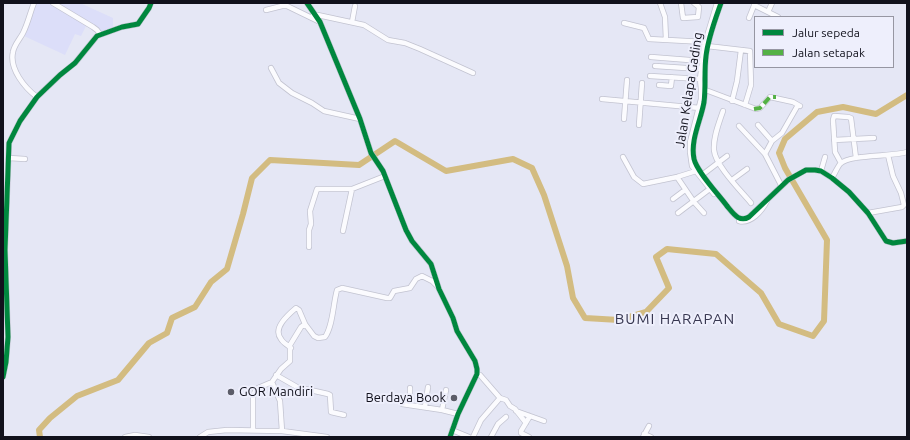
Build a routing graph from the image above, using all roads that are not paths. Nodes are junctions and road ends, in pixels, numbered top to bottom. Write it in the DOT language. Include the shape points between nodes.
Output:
graph roads {
  1 [pos="34,3"];
  2 [pos="53,3"];
  3 [pos="151,3"];
  4 [pos="308,3"];
  5 [pos="660,3"];
  6 [pos="681,3"];
  7 [pos="694,3"];
  8 [pos="717,3"];
  9 [pos="721,3"];
  10 [pos="772,3"];
  11 [pos="754,4"];
  12 [pos="355,6"];
  13 [pos="266,10"];
  14 [pos="768,12"];
  15 [pos="313,14"];
  16 [pos="776,16"];
  17 [pos="749,18"];
  18 [pos="320,22"];
  19 [pos="352,22"];
  20 [pos="624,23"];
  21 [pos="100,34"];
  22 [pos="666,40"];
  23 [pos="706,44"];
  24 [pos="741,50"];
  25 [pos="651,57"];
  26 [pos="702,61"];
  27 [pos="655,66"];
  28 [pos="271,68"];
  29 [pos="701,69"];
  30 [pos="473,73"];
  31 [pos="650,76"];
  32 [pos="672,77"];
  33 [pos="700,79"];
  34 [pos="627,80"];
  35 [pos="642,83"];
  36 [pos="659,85"];
  37 [pos="703,90"];
  38 [pos="37,97"];
  39 [pos="602,99"];
  40 [pos="625,100"];
  41 [pos="732,100"];
  42 [pos="641,102"];
  43 [pos="745,105"];
  44 [pos="700,108"];
  45 [pos="723,111"];
  46 [pos="360,119"];
  47 [pos="624,119"];
  48 [pos="640,125"];
  49 [pos="758,125"];
  50 [pos="739,126"];
  51 [pos="874,138"];
  52 [pos="853,139"];
  53 [pos="834,140"];
  54 [pos="772,141"];
  55 [pos="692,142"];
  56 [pos="907,152"];
  57 [pos="765,154"];
  58 [pos="888,155"];
  59 [pos="727,156"];
  60 [pos="623,157"];
  61 [pos="825,157"];
  62 [pos="9,158"];
  63 [pos="856,158"];
  64 [pos="25,159"];
  65 [pos="718,162"];
  66 [pos="841,163"];
  67 [pos="747,169"];
  68 [pos="5,170"];
  69 [pos="696,171"];
  70 [pos="821,172"];
  71 [pos="701,175"];
  72 [pos="385,176"];
  73 [pos="677,177"];
  74 [pos="832,178"];
  75 [pos="732,180"];
  76 [pos="781,185"];
  77 [pos="711,188"];
  78 [pos="352,190"];
  79 [pos="685,190"];
  80 [pos="673,199"];
  81 [pos="694,202"];
  82 [pos="751,203"];
  83 [pos="678,213"];
  84 [pos="704,213"];
  85 [pos="868,214"];
  86 [pos="343,231"];
  87 [pos="907,240"];
  88 [pos="309,247"];
  89 [pos="439,289"];
  90 [pos="305,324"];
  91 [pos="290,348"];
  92 [pos="477,374"];
  93 [pos="276,375"];
  94 [pos="3,377"];
  95 [pos="272,382"];
  96 [pos="428,387"];
  97 [pos="410,388"];
  98 [pos="446,390"];
  99 [pos="500,398"];
  100 [pos="402,404"];
  101 [pos="410,405"];
  102 [pos="425,407"];
  103 [pos="442,410"];
  104 [pos="516,411"];
  105 [pos="458,414"];
  106 [pos="344,415"];
  107 [pos="530,416"];
  108 [pos="506,417"];
  109 [pos="544,421"];
  110 [pos="526,423"];
  111 [pos="649,426"];
  112 [pos="253,430"];
  113 [pos="452,430"];
  114 [pos="282,431"];
  115 [pos="304,435"];
  116 [pos="135,436"];
  117 [pos="644,436"];
  118 [pos="125,437"];
  119 [pos="149,437"];
  120 [pos="200,437"];
  121 [pos="327,437"];
  122 [pos="450,437"];
  123 [pos="469,437"];
  124 [pos="473,437"];
  125 [pos="491,437"];
  126 [pos="529,437"];
  127 [pos="651,437"];
  1 -- 38 [label="street" via="12,59 23,84"];
  2 -- 21 [label="street" via="76,15"];
  3 -- 21 [label="street" via="138,24"];
  4 -- 15 [label="street"];
  5 -- 22 [label="street" via="665,17"];
  6 -- 7 [label="street" via="684,19 698,17 699,7"];
  8 -- 23 [label="street, Jalan Kelapa Gading"];
  9 -- 23 [label="street, Jalan Kelapa Gading"];
  10 -- 14 [label="street"];
  11 -- 14 [label="street"];
  11 -- 17 [label="street"];
  12 -- 19 [label="street"];
  13 -- 18 [label="street" via="287,6"];
  14 -- 16 [label="street"];
  15 -- 18 [label="street"];
  15 -- 19 [label="street"];
  18 -- 46 [label="street"];
  19 -- 30 [label="street" via="367,26 388,40 405,43"];
  20 -- 22 [label="street" via="644,28 649,38"];
  21 -- 38 [label="street" via="75,63"];
  22 -- 23 [label="street"];
  23 -- 24 [label="street"];
  23 -- 26 [label="street, Jalan Kelapa Gading"];
  23 -- 37 [label="street, Jalan Kelapa Gading"];
  24 -- 41 [label="street"];
  24 -- 43 [label="street" via="750,51 751,85"];
  25 -- 26 [label="street"];
  26 -- 29 [label="street, Jalan Kelapa Gading"];
  27 -- 29 [label="street"];
  28 -- 46 [label="street" via="279,83 324,112"];
  29 -- 33 [label="street, Jalan Kelapa Gading"];
  31 -- 32 [label="street"];
  32 -- 33 [label="street"];
  32 -- 36 [label="street" via="671,86"];
  33 -- 37 [label="street, Jalan Kelapa Gading"];
  34 -- 40 [label="street"];
  35 -- 42 [label="street"];
  37 -- 41 [label="street"];
  37 -- 44 [label="street, Jalan Kelapa Gading"];
  37 -- 55 [label="street, Jalan Kelapa Gading" via="702,110"];
  38 -- 62 [label="street" via="20,121 9,143"];
  39 -- 40 [label="street"];
  40 -- 42 [label="street"];
  40 -- 47 [label="street"];
  41 -- 43 [label="street"];
  42 -- 44 [label="street"];
  42 -- 48 [label="street"];
  43 -- 54 [label="street" via="758,109 770,97 776,97 799,106 782,133"];
  44 -- 55 [label="street, Jalan Kelapa Gading"];
  45 -- 65 [label="street" via="714,141"];
  46 -- 72 [label="street" via="371,153"];
  49 -- 54 [label="street"];
  50 -- 57 [label="street"];
  51 -- 52 [label="street"];
  52 -- 53 [label="street"];
  52 -- 53 [label="street" via="850,118 836,116 833,117"];
  52 -- 63 [label="street"];
  53 -- 66 [label="street" via="835,152"];
  54 -- 57 [label="street"];
  55 -- 69 [label="street, Jalan Kelapa Gading" via="690,157"];
  55 -- 71 [label="street, Jalan Kelapa Gading" via="694,160"];
  56 -- 58 [label="street"];
  57 -- 76 [label="street"];
  58 -- 63 [label="street"];
  58 -- 85 [label="street" via="904,204 902,207"];
  59 -- 65 [label="street"];
  60 -- 73 [label="street" via="641,184"];
  61 -- 70 [label="street"];
  62 -- 64 [label="street"];
  62 -- 68 [label="street"];
  63 -- 66 [label="street"];
  65 -- 71 [label="street"];
  65 -- 75 [label="street"];
  66 -- 74 [label="street"];
  67 -- 75 [label="street"];
  68 -- 94 [label="street" via="4,250 8,337"];
  69 -- 71 [label="street, Jalan Kelapa Gading"];
  69 -- 73 [label="street"];
  70 -- 74 [label="street"];
  70 -- 76 [label="street, Jalan Kelapa Gading" via="810,170"];
  71 -- 77 [label="street, Jalan Kelapa Gading"];
  72 -- 78 [label="street"];
  72 -- 89 [label="street" via="409,237 431,264"];
  73 -- 79 [label="street"];
  74 -- 85 [label="street" via="849,192"];
  75 -- 82 [label="street"];
  76 -- 77 [label="street, Jalan Kelapa Gading" via="749,217 739,220"];
  77 -- 81 [label="street"];
  78 -- 86 [label="street"];
  78 -- 88 [label="street" via="317,189 310,212"];
  79 -- 80 [label="street"];
  79 -- 81 [label="street"];
  81 -- 83 [label="street"];
  81 -- 84 [label="street"];
  85 -- 87 [label="street" via="886,241 893,243"];
  89 -- 90 [label="street" via="432,281 422,276 416,279 410,288 394,291 390,298 342,288 337,290 330,328 325,337 318,338"];
  89 -- 92 [label="street" via="454,318 457,331 475,361"];
  90 -- 91 [label="street" via="292,340"];
  90 -- 91 [label="street" via="297,308 280,326 280,338"];
  91 -- 93 [label="street" via="290,361"];
  92 -- 99 [label="street"];
  92 -- 105 [label="street"];
  93 -- 95 [label="street"];
  93 -- 106 [label="street" via="297,387 330,395 332,412"];
  95 -- 112 [label="street" via="255,391"];
  95 -- 114 [label="street" via="280,401"];
  96 -- 102 [label="street"];
  97 -- 101 [label="street"];
  98 -- 103 [label="street"];
  99 -- 104 [label="street" via="506,400"];
  99 -- 124 [label="street" via="481,420"];
  100 -- 101 [label="street"];
  101 -- 102 [label="street"];
  102 -- 103 [label="street"];
  103 -- 105 [label="street"];
  104 -- 107 [label="street"];
  104 -- 110 [label="street"];
  105 -- 113 [label="street"];
  107 -- 109 [label="street"];
  107 -- 110 [label="street"];
  108 -- 125 [label="street" via="498,424"];
  110 -- 126 [label="street" via="521,432"];
  111 -- 117 [label="street"];
  112 -- 114 [label="street"];
  112 -- 120 [label="street" via="212,431"];
  113 -- 122 [label="street"];
  113 -- 123 [label="street"];
  114 -- 115 [label="street"];
  115 -- 121 [label="street"];
  116 -- 118 [label="street"];
  116 -- 119 [label="street"];
  117 -- 127 [label="street"];
}
